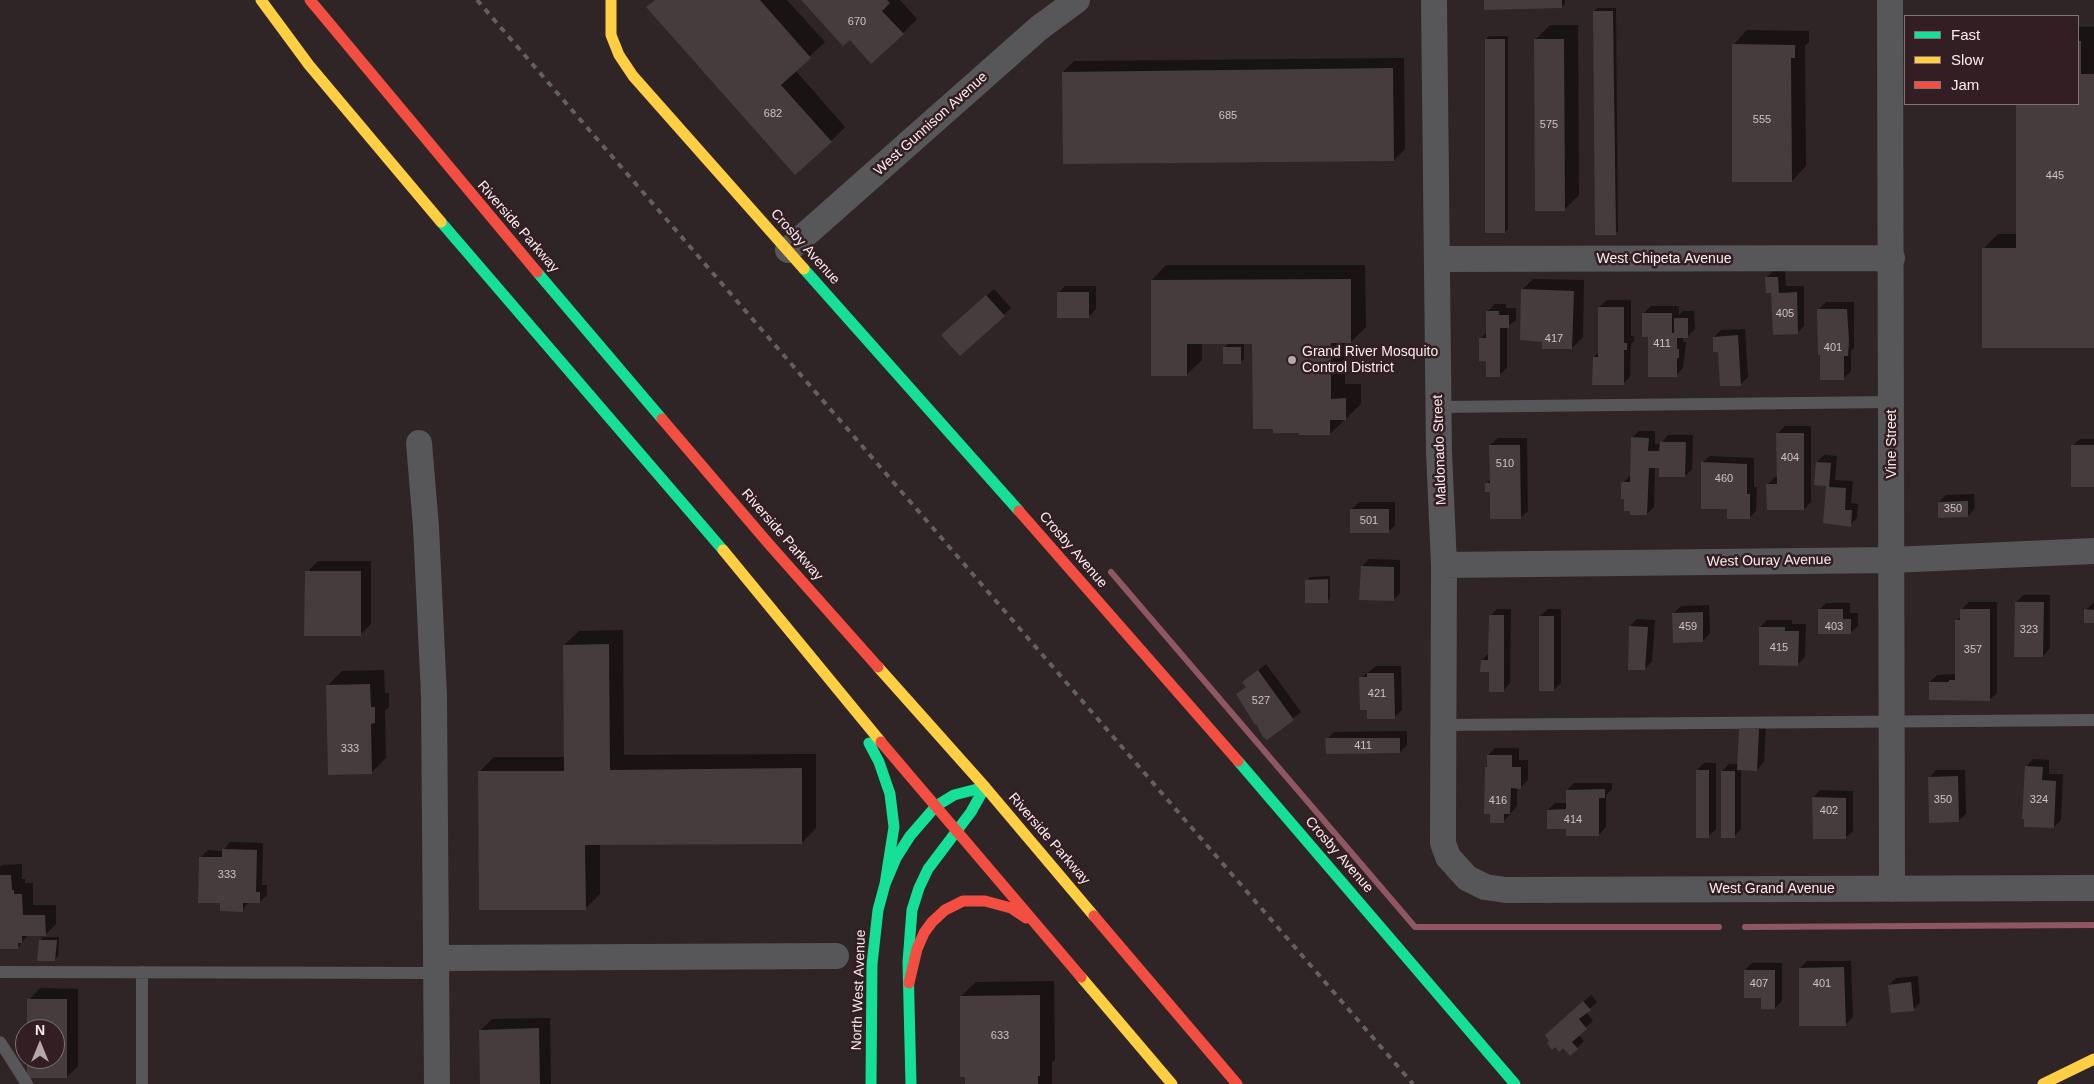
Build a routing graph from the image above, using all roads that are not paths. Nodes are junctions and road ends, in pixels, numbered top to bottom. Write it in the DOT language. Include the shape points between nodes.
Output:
graph roads {
  1 [pos="262,0"];
  2 [pos="310,0"];
  3 [pos="611,0"];
  4 [pos="1077,0"];
  5 [pos="1434,0"];
  6 [pos="1890,0"];
  7 [pos="788,250"];
  8 [pos="1892,258"];
  9 [pos="1437,259"];
  10 [pos="1892,402"];
  11 [pos="1438,407"];
  12 [pos="419,443"];
  13 [pos="2094,551"];
  14 [pos="1892,560"];
  15 [pos="1444,565"];
  16 [pos="844,698"];
  17 [pos="2094,720"];
  18 [pos="1892,722"];
  19 [pos="1443,725"];
  20 [pos="984,787"];
  21 [pos="936,806"];
  22 [pos="958,831"];
  23 [pos="1456,867"];
  24 [pos="885,884"];
  25 [pos="2094,888"];
  26 [pos="1892,889"];
  27 [pos="1036,924"];
  28 [pos="836,956"];
  29 [pos="436,966"];
  30 [pos="0,972"];
  31 [pos="142,972"];
  32 [pos="908,983"];
  33 [pos="0,1042"];
  34 [pos="2094,1059"];
  35 [pos="27,1084"];
  36 [pos="142,1084"];
  37 [pos="437,1084"];
  38 [pos="871,1084"];
  39 [pos="911,1084"];
  40 [pos="1172,1084"];
  41 [pos="1237,1084"];
  42 [pos="1515,1084"];
  43 [pos="2043,1084"];
  1 -- 16 [label="main road" via="309,65 372,142 737,566"];
  2 -- 20 [label="main road, Riverside Parkway" via="454,176 762,536"];
  3 -- 7 [label="main road, Crosby Avenue" via="612,35 619,55 633,76"];
  4 -- 7 [label="street, West Gunnison Avenue" via="1039,28"];
  5 -- 9 [label="street, Maldonado Street"];
  6 -- 8 [label="street, Vine Street"];
  7 -- 42 [label="main road, Crosby Avenue" via="1096,597"];
  8 -- 9 [label="street, West Chipeta Avenue"];
  8 -- 10 [label="street, Vine Street"];
  9 -- 11 [label="street, Maldonado Street"];
  10 -- 11 [label="lane"];
  10 -- 14 [label="street, Vine Street"];
  11 -- 15 [label="street, Maldonado Street"];
  12 -- 29 [label="street" via="434,696"];
  13 -- 14 [label="street, West Ouray Avenue"];
  14 -- 15 [label="street, West Ouray Avenue"];
  14 -- 18 [label="street, Vine Street"];
  15 -- 19 [label="street, Maldonado Street"];
  16 -- 21 [label="main road"];
  16 -- 24 [label="main road" via="880,762 890,794 894,827"];
  17 -- 18 [label="lane"];
  18 -- 19 [label="lane"];
  18 -- 26 [label="street, Vine Street"];
  19 -- 23 [label="street, Maldonado Street" via="1443,843"];
  20 -- 21 [label="main road, North West Avenue" via="954,795"];
  20 -- 22 [label="main road"];
  20 -- 41 [label="main road, Riverside Parkway"];
  21 -- 22 [label="main road"];
  21 -- 24 [label="main road, North West Avenue" via="910,836"];
  22 -- 27 [label="main road"];
  22 -- 32 [label="main road" via="936,856 919,888 909,933"];
  23 -- 26 [label="street, West Grand Avenue" via="1467,878 1485,887 1506,890"];
  24 -- 38 [label="main road, North West Avenue" via="878,910 872,964"];
  25 -- 26 [label="street, West Grand Avenue"];
  27 -- 32 [label="main road" via="999,904 984,901 957,904 945,910 924,933"];
  27 -- 40 [label="main road"];
  28 -- 29 [label="street"];
  29 -- 31 [label="lane"];
  29 -- 37 [label="street"];
  30 -- 31 [label="lane"];
  31 -- 36 [label="lane"];
  32 -- 39 [label="main road"];
  33 -- 35 [label="lane"];
  34 -- 43 [label="main road"];
}
